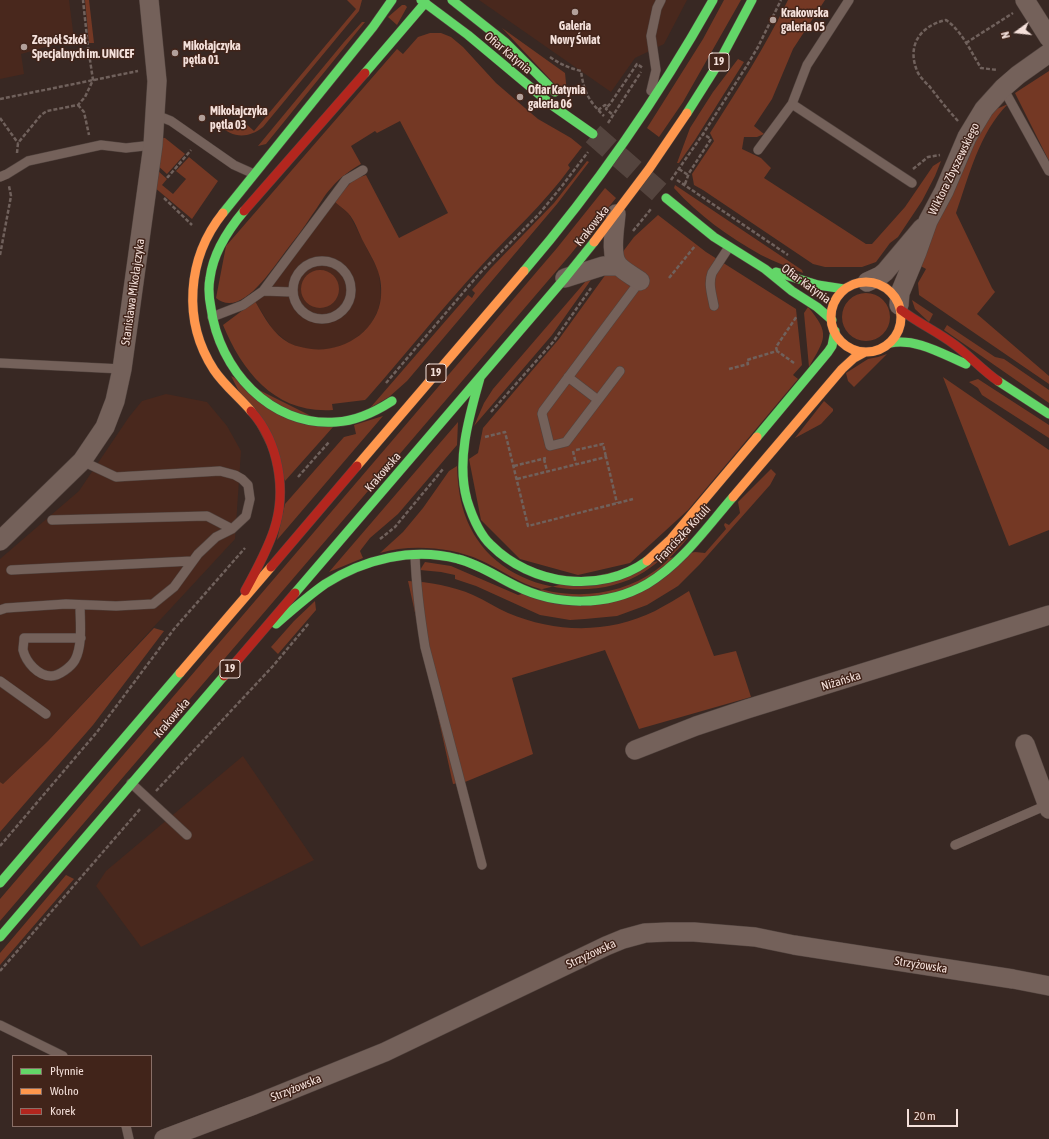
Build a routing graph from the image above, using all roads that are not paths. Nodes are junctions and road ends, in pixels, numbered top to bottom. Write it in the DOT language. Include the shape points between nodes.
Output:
graph roads {
  1 [pos="150,0"];
  2 [pos="392,0"];
  3 [pos="452,0"];
  4 [pos="661,0"];
  5 [pos="713,0"];
  6 [pos="752,0"];
  7 [pos="850,0"];
  8 [pos="423,1"];
  9 [pos="1021,5"];
  10 [pos="1049,38"];
  11 [pos="1049,53"];
  12 [pos="1008,83"];
  13 [pos="792,104"];
  14 [pos="647,110"];
  15 [pos="156,115"];
  16 [pos="153,145"];
  17 [pos="758,150"];
  18 [pos="363,170"];
  19 [pos="1049,171"];
  20 [pos="254,174"];
  21 [pos="4,175"];
  22 [pos="912,184"];
  23 [pos="666,198"];
  24 [pos="616,214"];
  25 [pos="928,221"];
  26 [pos="729,247"];
  27 [pos="619,266"];
  28 [pos="765,269"];
  29 [pos="565,278"];
  30 [pos="640,280"];
  31 [pos="867,282"];
  32 [pos="844,290"];
  33 [pos="263,291"];
  34 [pos="292,292"];
  35 [pos="714,306"];
  36 [pos="900,308"];
  37 [pos="203,319"];
  38 [pos="832,320"];
  39 [pos="479,324"];
  40 [pos="835,331"];
  41 [pos="890,343"];
  42 [pos="865,352"];
  43 [pos="441,354"];
  44 [pos="0,363"];
  45 [pos="122,369"];
  46 [pos="620,371"];
  47 [pos="986,373"];
  48 [pos="568,377"];
  49 [pos="480,378"];
  50 [pos="395,399"];
  51 [pos="598,400"];
  52 [pos="1049,414"];
  53 [pos="82,461"];
  54 [pos="52,520"];
  55 [pos="232,529"];
  56 [pos="691,530"];
  57 [pos="0,541"];
  58 [pos="415,555"];
  59 [pos="192,561"];
  60 [pos="11,570"];
  61 [pos="239,603"];
  62 [pos="80,605"];
  63 [pos="0,610"];
  64 [pos="1049,615"];
  65 [pos="81,638"];
  66 [pos="253,642"];
  67 [pos="0,681"];
  68 [pos="46,714"];
  69 [pos="1025,744"];
  70 [pos="635,750"];
  71 [pos="131,783"];
  72 [pos="1048,807"];
  73 [pos="187,835"];
  74 [pos="955,845"];
  75 [pos="15,865"];
  76 [pos="482,865"];
  77 [pos="0,876"];
  78 [pos="0,883"];
  79 [pos="0,937"];
  80 [pos="1049,986"];
  81 [pos="0,1025"];
  82 [pos="61,1055"];
  83 [pos="126,1127"];
  84 [pos="129,1139"];
  85 [pos="164,1139"];
  1 -- 15 [label="street, Stanisława Mikołajczyka" via="157,68"];
  2 -- 20 [label="street"];
  3 -- 8 [label="street, Ofiar Katynia" via="505,42 593,134 553,106"];
  4 -- 14 [label="lane" via="651,36 656,70"];
  5 -- 14 [label="street, Krakowska / 19"];
  6 -- 24 [label="street, Krakowska / 19" via="723,56 695,102"];
  7 -- 13 [label="lane" via="807,65"];
  8 -- 37 [label="street, Ofiar Katynia" via="391,43 267,184 226,235 210,276 209,297"];
  9 -- 10 [label="street"];
  11 -- 12 [label="street, Wiktora Zbyszewskiego"];
  12 -- 19 [label="lane"];
  12 -- 25 [label="street, Wiktora Zbyszewskiego" via="984,109 967,137"];
  13 -- 17 [label="lane"];
  13 -- 22 [label="lane"];
  14 -- 39 [label="street, Krakowska / 19" via="586,196"];
  15 -- 16 [label="street, Stanisława Mikołajczyka"];
  15 -- 20 [label="lane" via="172,121 234,165"];
  16 -- 21 [label="lane" via="126,148 102,145 91,147 28,161"];
  16 -- 45 [label="street, Stanisława Mikołajczyka"];
  18 -- 33 [label="lane" via="346,180"];
  20 -- 37 [label="street" via="220,218 202,250 193,289"];
  23 -- 26 [label="street, Ofiar Katynia"];
  24 -- 27 [label="street" via="614,257"];
  24 -- 29 [label="street, Krakowska / 19"];
  25 -- 31 [label="street, Wiktora Zbyszewskiego" via="885,272"];
  25 -- 36 [label="street, Wiktora Zbyszewskiego" via="900,293"];
  26 -- 28 [label="street, Ofiar Katynia"];
  26 -- 35 [label="lane" via="710,277"];
  27 -- 29 [label="street" via="603,266"];
  27 -- 30 [label="street"];
  28 -- 32 [label="street, Ofiar Katynia" via="825,288"];
  28 -- 38 [label="street, Ofiar Katynia"];
  29 -- 49 [label="street, Krakowska / 19"];
  30 -- 48 [label="lane"];
  31 -- 32 [label="street" via="859,282"];
  31 -- 36 [label="street" via="887,288 895,296"];
  32 -- 38 [label="street" via="834,304"];
  33 -- 34 [label="lane"];
  33 -- 37 [label="lane" via="243,304"];
  34 -- 34 [label="lane" via="297,275 304,267 314,262 325,261 345,272 351,292 347,305 340,313 330,318 316,319 307,316 298,307"];
  36 -- 41 [label="street" via="900,327"];
  36 -- 47 [label="street" via="910,318 962,350"];
  37 -- 50 [label="street" via="247,386 285,412 305,420 339,421 364,417"];
  37 -- 61 [label="street" via="203,346 214,369 253,412 267,435 279,472 280,506 276,525 268,547"];
  38 -- 40 [label="street"];
  39 -- 43 [label="street"];
  39 -- 61 [label="street, Krakowska / 19"];
  40 -- 42 [label="street" via="848,346"];
  40 -- 56 [label="street, Franciszka Kotuli" via="828,352"];
  41 -- 42 [label="street"];
  41 -- 47 [label="street" via="917,343"];
  42 -- 56 [label="street, Franciszka Kotuli" via="842,369 770,455"];
  44 -- 45 [label="lane"];
  45 -- 53 [label="street, Stanisława Mikołajczyka" via="115,401 105,427"];
  46 -- 51 [label="lane"];
  47 -- 52 [label="street"];
  48 -- 51 [label="lane"];
  48 -- 51 [label="lane" via="542,412 550,446 566,442"];
  49 -- 56 [label="street" via="463,445 464,488 471,515 478,528 492,547 512,563 566,582 597,581 628,572 641,565"];
  49 -- 66 [label="street, Krakowska / 19"];
  53 -- 55 [label="lane" via="116,477 220,471 235,475 248,485 250,499 246,516"];
  53 -- 57 [label="street, Stanisława Mikołajczyka"];
  54 -- 55 [label="lane" via="207,516"];
  55 -- 59 [label="lane" via="216,537"];
  56 -- 58 [label="street, Franciszka Kotuli" via="674,563 646,585 611,597 578,602 543,597 457,559"];
  58 -- 66 [label="street, Franciszka Kotuli" via="382,559 344,573 325,584"];
  58 -- 76 [label="lane" via="415,581 425,647"];
  59 -- 60 [label="lane"];
  59 -- 62 [label="lane" via="174,587 153,604"];
  61 -- 75 [label="street, Krakowska / 19"];
  62 -- 63 [label="lane" via="14,607"];
  62 -- 65 [label="lane"];
  64 -- 70 [label="street, Niżańska" via="696,726"];
  65 -- 65 [label="lane" via="75,660 66,671 51,676 37,671 27,660 23,650 24,638"];
  66 -- 71 [label="street, Krakowska / 19"];
  67 -- 68 [label="lane"];
  69 -- 72 [label="street"];
  71 -- 73 [label="lane"];
  71 -- 79 [label="street, Krakowska / 19"];
  72 -- 74 [label="lane"];
  75 -- 77 [label="lane"];
  75 -- 78 [label="street, Krakowska / 19"];
  80 -- 85 [label="street, Strzyżowska" via="755,937 694,932 645,933 606,946 385,1052"];
  81 -- 82 [label="lane"];
  83 -- 84 [label="lane"];
}
